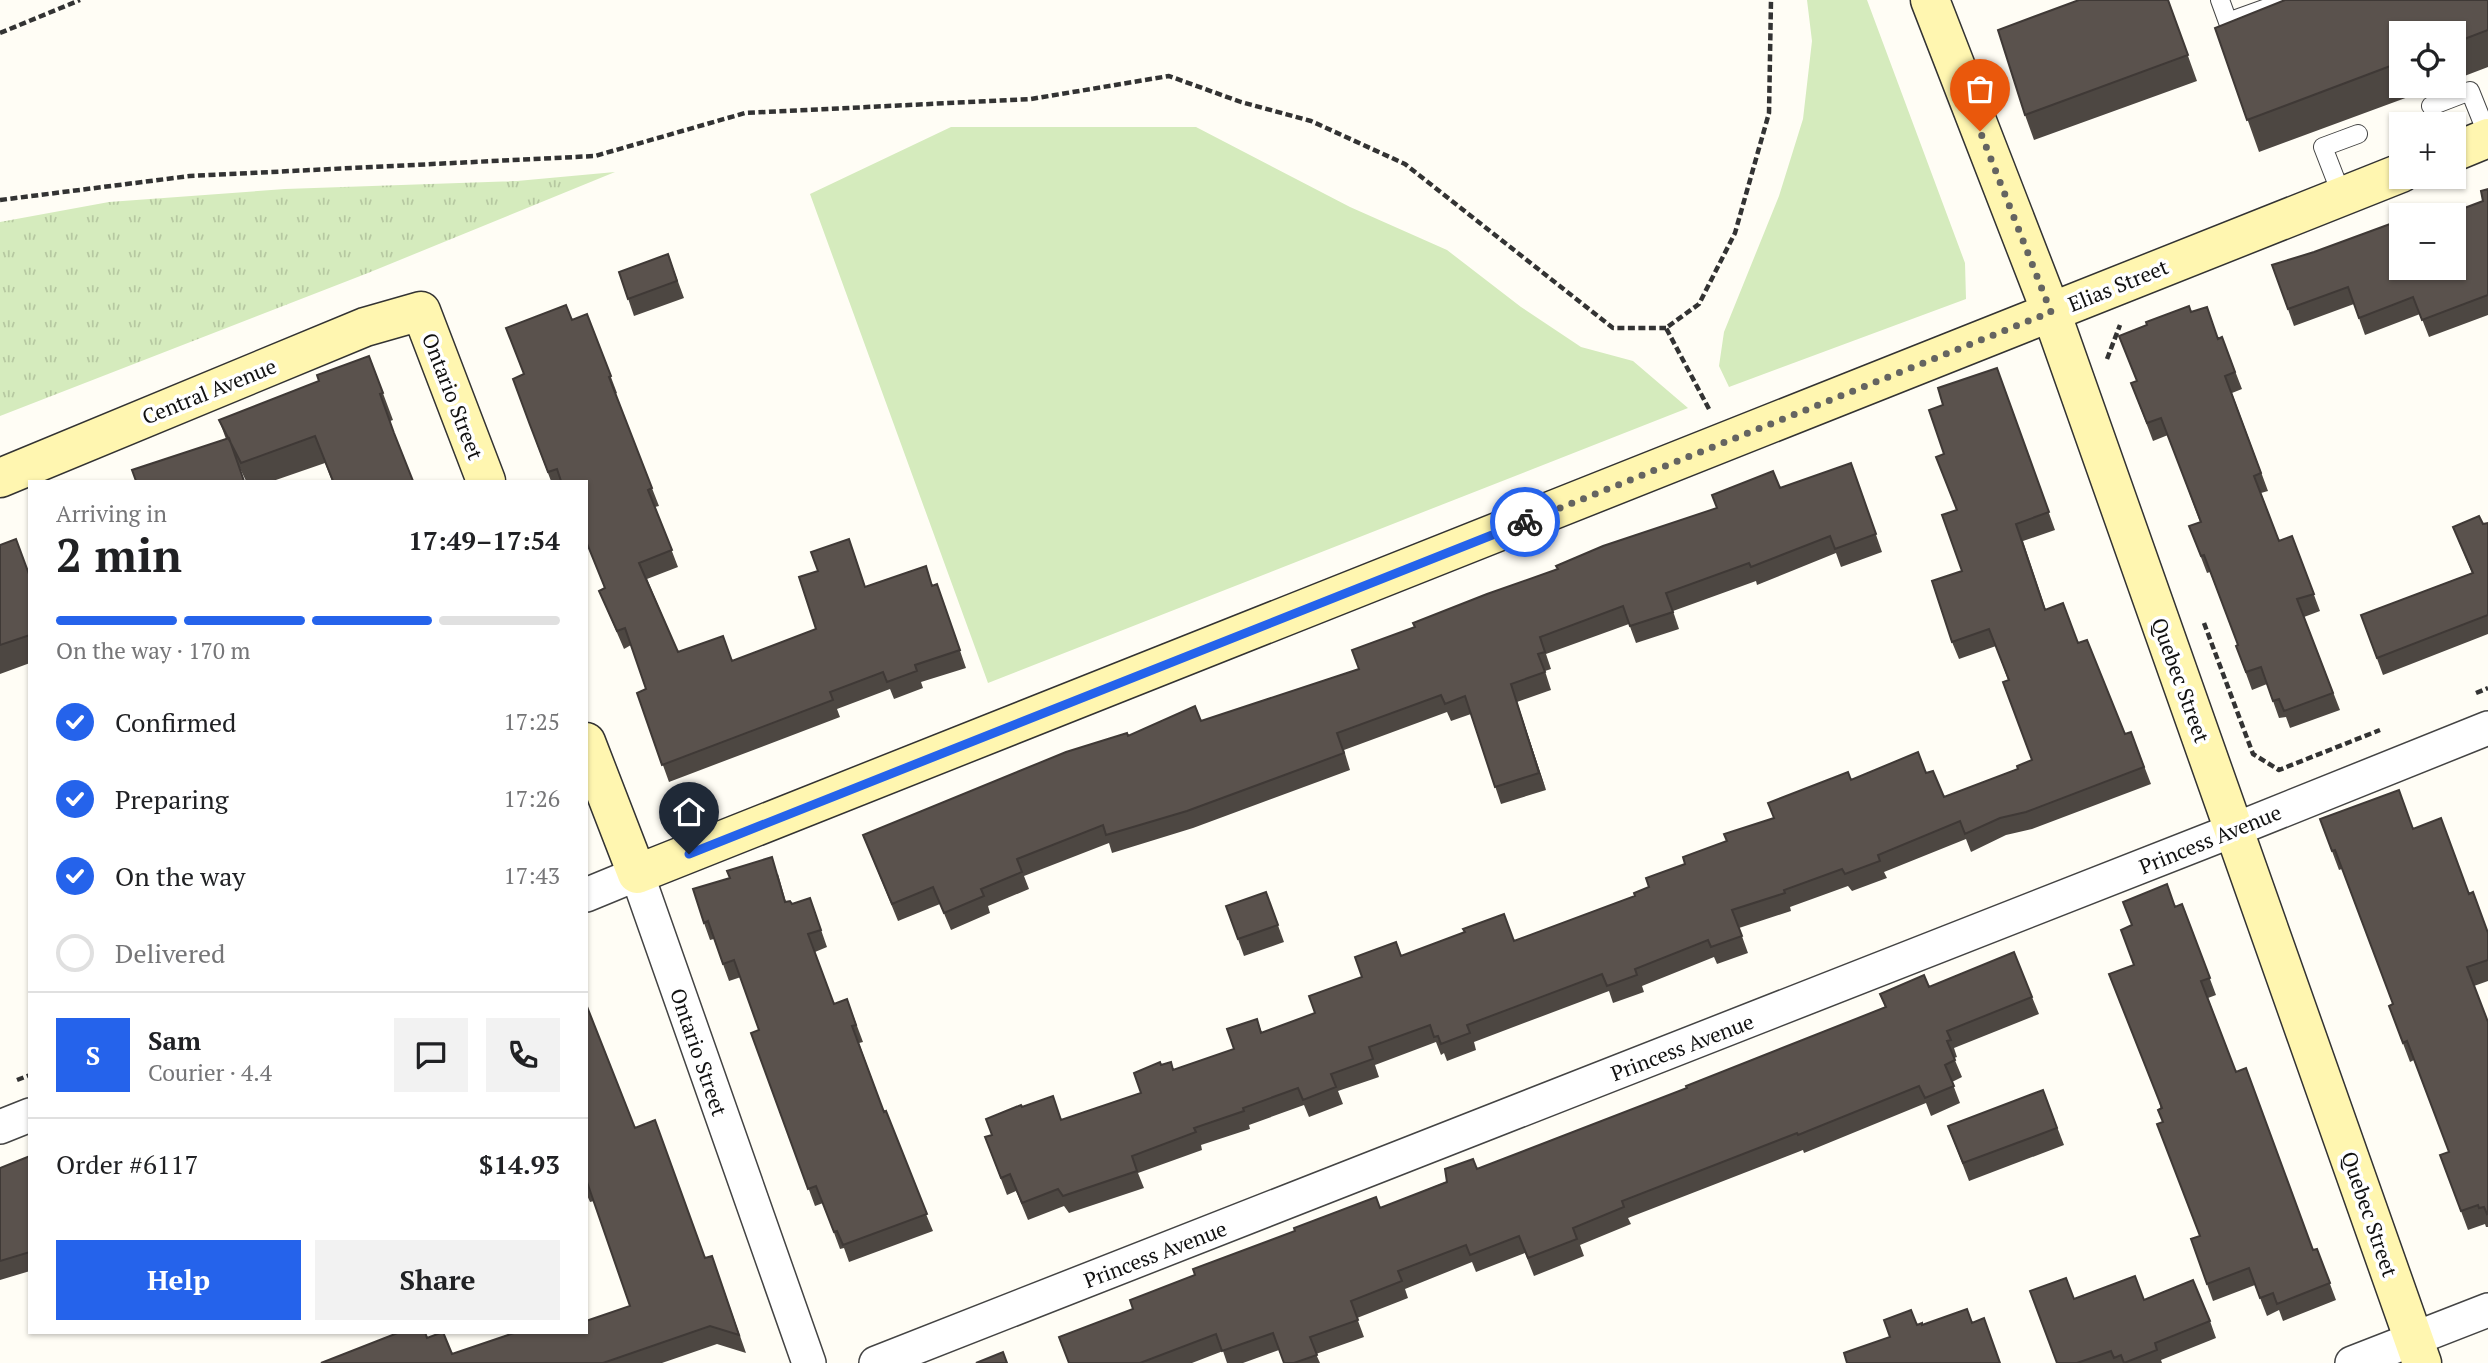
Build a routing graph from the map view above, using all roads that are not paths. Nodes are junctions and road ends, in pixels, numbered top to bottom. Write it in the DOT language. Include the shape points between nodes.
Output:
graph roads {
  1 [pos="1930,0"];
  2 [pos="2220,0"];
  3 [pos="2289,0"];
  4 [pos="2431,106"];
  5 [pos="2358,134"];
  6 [pos="2488,137"];
  7 [pos="2466,147"];
  8 [pos="2389,178"];
  9 [pos="2342,196"];
  10 [pos="421,311"];
  11 [pos="2051,312"];
  12 [pos="0,478"];
  13 [pos="486,480"];
  14 [pos="2488,728"];
  15 [pos="588,747"];
  16 [pos="2234,830"];
  17 [pos="637,874"];
  18 [pos="588,893"];
  19 [pos="28,1116"];
  20 [pos="0,1127"];
  21 [pos="2488,1310"];
  22 [pos="2418,1351"];
  23 [pos="809,1363"];
  24 [pos="876,1363"];
  25 [pos="2352,1363"];
  1 -- 11 [label="street, Quebec Street"];
  2 -- 3 [label="lane" via="2228,22"];
  4 -- 6 [label="lane" via="2470,91"];
  5 -- 9 [label="lane" via="2323,147"];
  6 -- 7 [label="street"];
  8 -- 9 [label="street, Elias Street"];
  9 -- 11 [label="street, Elias Street"];
  10 -- 12 [label="street, Central Avenue" via="365,327"];
  10 -- 13 [label="street, Ontario Street"];
  11 -- 16 [label="street, Quebec Street"];
  11 -- 17 [label="street, Elias Street"];
  14 -- 16 [label="street, Princess Avenue"];
  15 -- 17 [label="street, Ontario Street"];
  16 -- 22 [label="street, Quebec Street"];
  16 -- 24 [label="street, Princess Avenue"];
  17 -- 18 [label="street, Elias Street"];
  17 -- 23 [label="street, Ontario Street"];
  19 -- 20 [label="street"];
  21 -- 22 [label="street"];
  22 -- 25 [label="street"];
}
